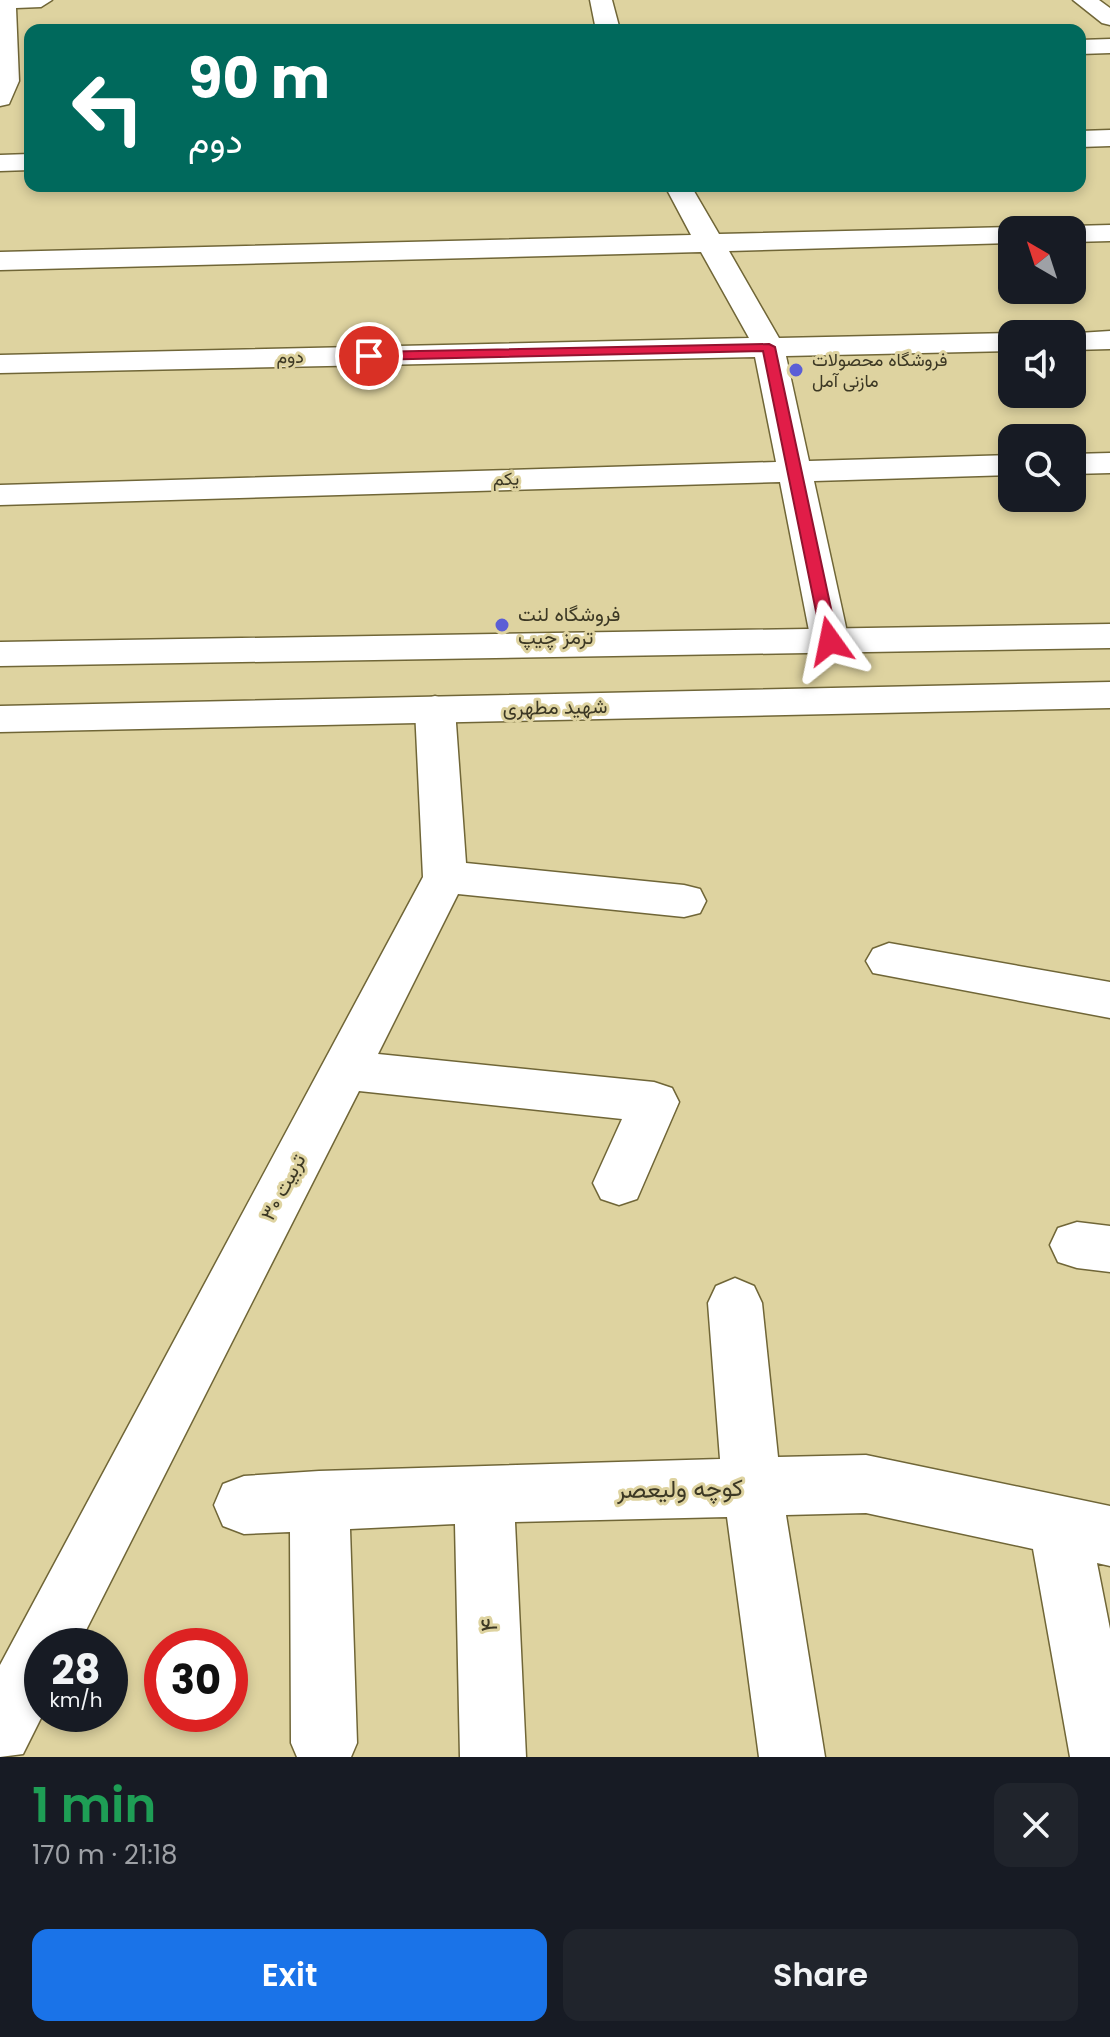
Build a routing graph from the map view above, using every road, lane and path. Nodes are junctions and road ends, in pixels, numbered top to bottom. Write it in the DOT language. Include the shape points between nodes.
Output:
graph roads {
  1 [pos="41,0"];
  2 [pos="601,0"];
  3 [pos="1084,0"];
  4 [pos="4,1"];
  5 [pos="1110,18"];
  6 [pos="607,24"];
  7 [pos="1110,46"];
  8 [pos="1086,47"];
  9 [pos="12,87"];
  10 [pos="1110,138"];
  11 [pos="1086,139"];
  12 [pos="24,162"];
  13 [pos="0,163"];
  14 [pos="681,192"];
  15 [pos="1110,233"];
  16 [pos="1086,234"];
  17 [pos="998,235"];
  18 [pos="710,243"];
  19 [pos="0,261"];
  20 [pos="1110,340"];
  21 [pos="1086,341"];
  22 [pos="998,342"];
  23 [pos="769,347"];
  24 [pos="0,364"];
  25 [pos="1110,463"];
  26 [pos="1086,464"];
  27 [pos="998,465"];
  28 [pos="794,471"];
  29 [pos="0,495"];
  30 [pos="1110,636"];
  31 [pos="830,641"];
  32 [pos="0,654"];
  33 [pos="1110,695"];
  34 [pos="435,709"];
  35 [pos="0,719"];
  36 [pos="445,877"];
  37 [pos="684,901"];
  38 [pos="889,961"];
  39 [pos="1110,1000"];
  40 [pos="345,1070"];
  41 [pos="619,1183"];
  42 [pos="735,1303"];
  43 [pos="752,1487"];
  44 [pos="484,1494"];
  45 [pos="319,1500"];
  46 [pos="244,1505"];
  47 [pos="1085,1531"];
  48 [pos="53,1628"];
  49 [pos="24,1685"];
  50 [pos="0,1731"];
  51 [pos="324,1743"];
  52 [pos="493,1757"];
  53 [pos="792,1757"];
  54 [pos="1103,1757"];
  1 -- 4 [label="street"];
  2 -- 6 [label="street"];
  3 -- 5 [label="street"];
  4 -- 9 [label="street"];
  7 -- 8 [label="street"];
  10 -- 11 [label="street"];
  12 -- 13 [label="street"];
  14 -- 18 [label="street"];
  15 -- 16 [label="street"];
  17 -- 18 [label="street"];
  18 -- 19 [label="street"];
  18 -- 23 [label="street"];
  20 -- 21 [label="street"];
  22 -- 23 [label="street, دوم"];
  23 -- 24 [label="street, دوم"];
  23 -- 28 [label="street"];
  25 -- 26 [label="street"];
  27 -- 28 [label="street, یکم"];
  28 -- 29 [label="street, یکم"];
  28 -- 31 [label="street"];
  30 -- 31 [label="street"];
  31 -- 32 [label="street"];
  33 -- 34 [label="street, شهید مطهری"];
  34 -- 35 [label="street, شهید مطهری"];
  34 -- 36 [label="street"];
  36 -- 37 [label="street"];
  36 -- 40 [label="street, تربیت ۳۰"];
  38 -- 39 [label="street"];
  40 -- 41 [label="street" via="654,1102"];
  40 -- 48 [label="street, تربیت ۳۰"];
  42 -- 43 [label="street"];
  43 -- 44 [label="street, کوچه ولیعصر"];
  43 -- 47 [label="street, کوچه ولیعصر" via="866,1484"];
  43 -- 53 [label="street"];
  44 -- 45 [label="street, کوچه ولیعصر"];
  44 -- 52 [label="street, ۴"];
  45 -- 46 [label="street, کوچه ولیعصر"];
  45 -- 51 [label="street"];
  47 -- 54 [label="street"];
  49 -- 50 [label="street, تربیت ۳۰"];
}
